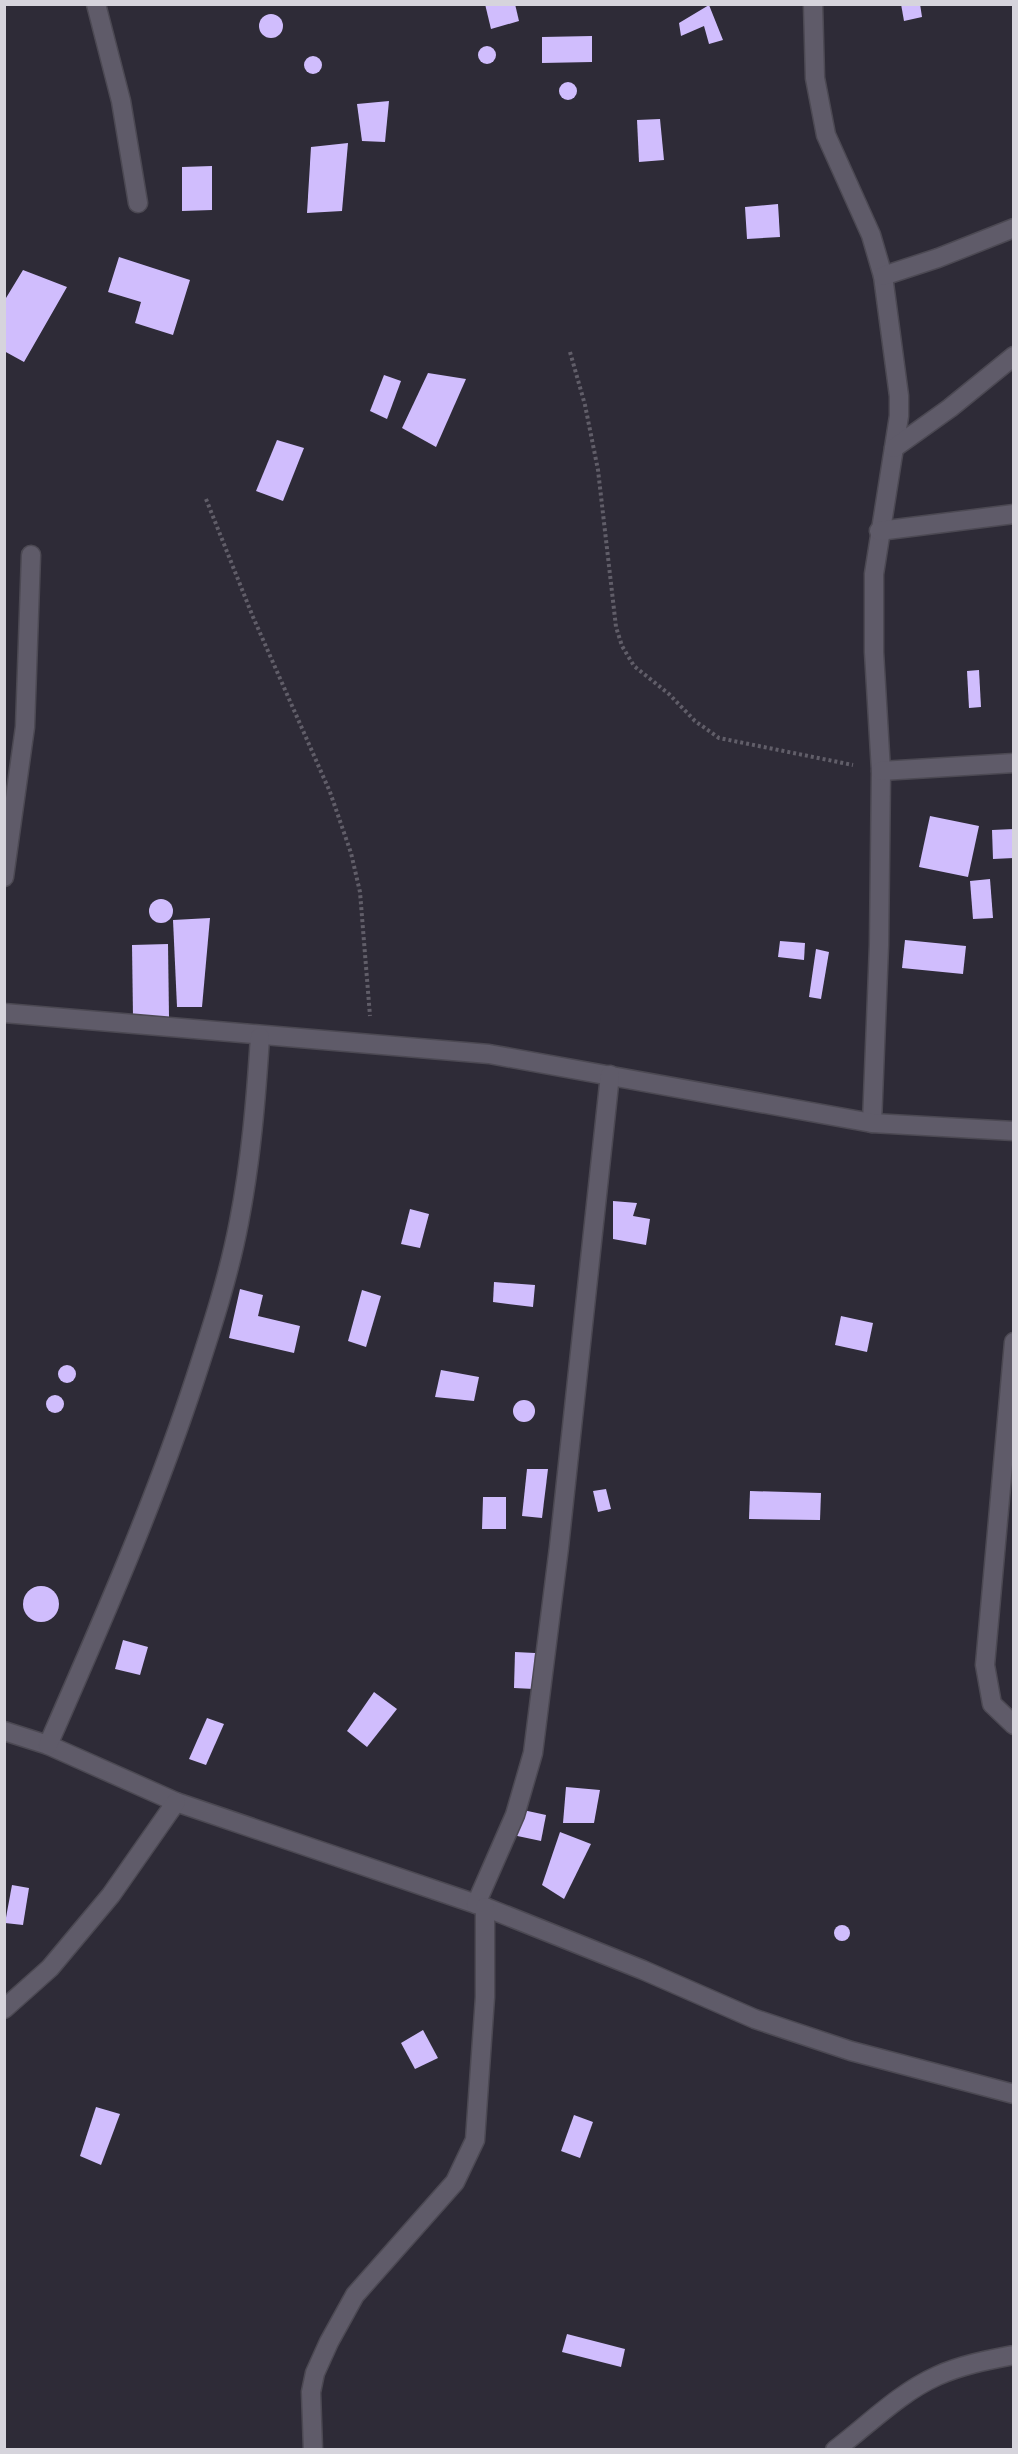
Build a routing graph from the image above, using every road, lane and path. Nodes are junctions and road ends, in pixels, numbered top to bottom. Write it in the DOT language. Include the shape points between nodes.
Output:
graph roads {
  1 [pos="96,4"];
  2 [pos="813,4"];
  3 [pos="138,203"];
  4 [pos="1014,228"];
  5 [pos="883,276"];
  6 [pos="570,352"];
  7 [pos="1014,356"];
  8 [pos="894,448"];
  9 [pos="206,499"];
  10 [pos="1014,514"];
  11 [pos="879,531"];
  12 [pos="31,555"];
  13 [pos="1014,763"];
  14 [pos="880,771"];
  15 [pos="4,877"];
  16 [pos="4,1013"];
  17 [pos="260,1037"];
  18 [pos="372,1044"];
  19 [pos="610,1075"];
  20 [pos="872,1123"];
  21 [pos="1014,1131"];
  22 [pos="1014,1342"];
  23 [pos="1014,1725"];
  24 [pos="4,1731"];
  25 [pos="48,1745"];
  26 [pos="176,1802"];
  27 [pos="480,1905"];
  28 [pos="4,2009"];
  29 [pos="1014,2094"];
  30 [pos="1014,2355"];
  31 [pos="313,2450"];
  32 [pos="835,2450"];
  1 -- 3 [label="street" via="122,101"];
  2 -- 5 [label="street" via="814,78 826,135 871,235"];
  4 -- 5 [label="street"];
  5 -- 8 [label="street" via="899,396"];
  6 -- 14 [label="path" via="598,470 616,627 634,666 719,738"];
  7 -- 8 [label="street"];
  8 -- 11 [label="street"];
  9 -- 18 [label="path" via="330,792 351,853 362,910"];
  10 -- 11 [label="street"];
  11 -- 14 [label="street" via="873,606"];
  12 -- 15 [label="street" via="25,727"];
  13 -- 14 [label="street"];
  14 -- 20 [label="street"];
  16 -- 17 [label="street"];
  17 -- 18 [label="street"];
  17 -- 25 [label="street" via="254,1131 239,1223 215,1317 174,1443 129,1560"];
  18 -- 19 [label="street" via="489,1054"];
  19 -- 20 [label="street"];
  19 -- 27 [label="street" via="533,1753 515,1815"];
  20 -- 21 [label="street"];
  22 -- 23 [label="street" via="985,1665 992,1704"];
  24 -- 25 [label="street"];
  25 -- 26 [label="street"];
  26 -- 27 [label="street"];
  26 -- 28 [label="street" via="111,1895 50,1968"];
  27 -- 29 [label="street" via="755,2019 851,2051"];
  27 -- 31 [label="street" via="485,1997 475,2140 455,2182 355,2295 329,2342 311,2392"];
  30 -- 32 [label="street" via="936,2376 910,2391"];
}
